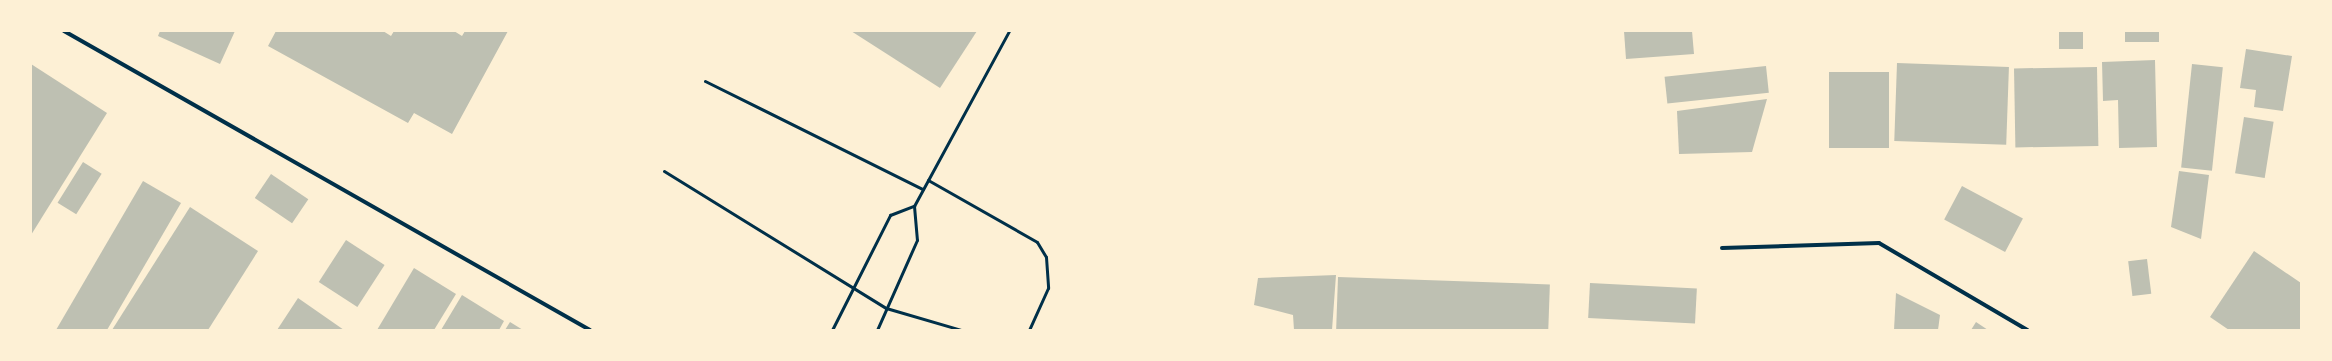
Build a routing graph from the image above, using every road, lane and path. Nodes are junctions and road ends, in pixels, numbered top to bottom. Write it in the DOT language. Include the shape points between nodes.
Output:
graph roads {
  1 [pos="64,31"];
  2 [pos="1009,31"];
  3 [pos="705,81"];
  4 [pos="664,171"];
  5 [pos="928,180"];
  6 [pos="923,189"];
  7 [pos="914,206"];
  8 [pos="1722,248"];
  9 [pos="852,290"];
  10 [pos="886,308"];
  11 [pos="590,330"];
  12 [pos="832,330"];
  13 [pos="877,330"];
  14 [pos="961,330"];
  15 [pos="1029,330"];
  16 [pos="2027,330"];
  1 -- 11 [label="street"];
  2 -- 5 [label="lane"];
  3 -- 6 [label="lane"];
  4 -- 9 [label="lane"];
  5 -- 6 [label="lane"];
  5 -- 15 [label="lane" via="1037,242 1046,257 1048,288"];
  6 -- 7 [label="lane"];
  7 -- 9 [label="lane" via="890,215"];
  7 -- 10 [label="lane" via="917,240"];
  8 -- 16 [label="street" via="1880,243"];
  9 -- 10 [label="lane"];
  9 -- 12 [label="lane"];
  10 -- 13 [label="lane"];
  10 -- 14 [label="lane"];
}
